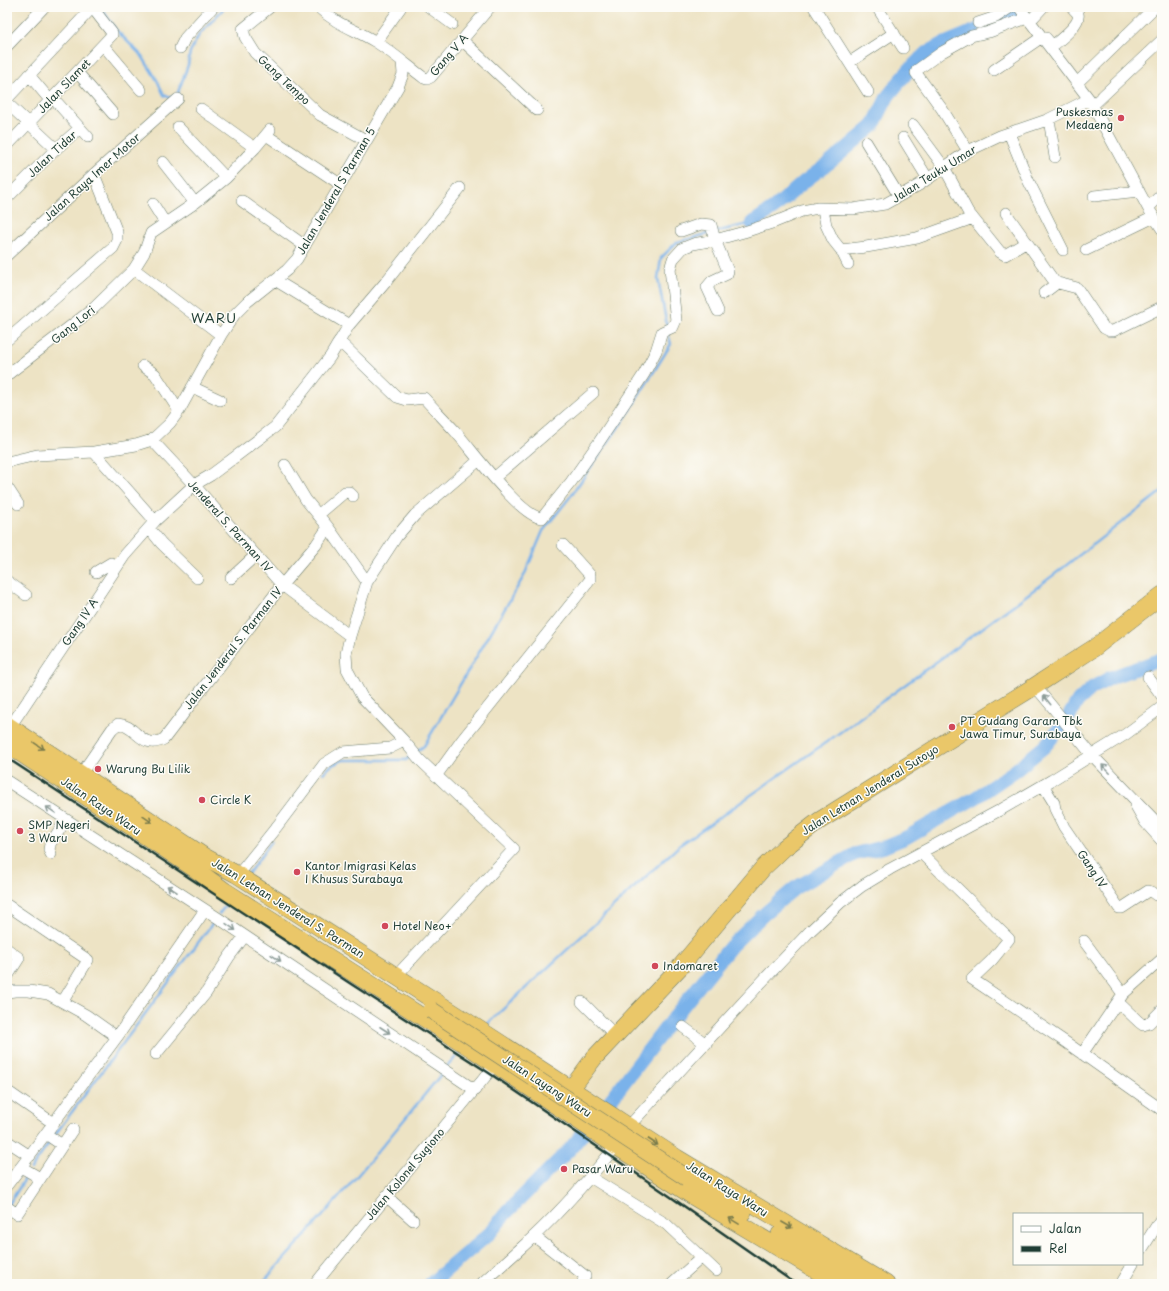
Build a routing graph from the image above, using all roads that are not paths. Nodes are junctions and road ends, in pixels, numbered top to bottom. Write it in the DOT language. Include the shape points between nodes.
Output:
graph roads {
  1 [pos="44,7"];
  2 [pos="213,7"];
  3 [pos="270,7"];
  4 [pos="318,7"];
  5 [pos="401,7"];
  6 [pos="429,7"];
  7 [pos="490,7"];
  8 [pos="814,7"];
  9 [pos="877,7"];
  10 [pos="1011,7"];
  11 [pos="1043,7"];
  12 [pos="1072,7"];
  13 [pos="1155,7"];
  14 [pos="1027,15"];
  15 [pos="452,24"];
  16 [pos="978,24"];
  17 [pos="894,33"];
  18 [pos="1042,37"];
  19 [pos="462,40"];
  20 [pos="1162,40"];
  21 [pos="8,42"];
  22 [pos="376,42"];
  23 [pos="103,45"];
  24 [pos="180,48"];
  25 [pos="903,48"];
  26 [pos="402,61"];
  27 [pos="850,62"];
  28 [pos="994,70"];
  29 [pos="77,72"];
  30 [pos="29,75"];
  31 [pos="1077,83"];
  32 [pos="141,90"];
  33 [pos="868,92"];
  34 [pos="7,99"];
  35 [pos="52,99"];
  36 [pos="178,99"];
  37 [pos="1091,102"];
  38 [pos="7,103"];
  39 [pos="201,109"];
  40 [pos="537,110"];
  41 [pos="113,114"];
  42 [pos="1049,119"];
  43 [pos="29,123"];
  44 [pos="913,125"];
  45 [pos="178,127"];
  46 [pos="80,128"];
  47 [pos="1009,134"];
  48 [pos="88,137"];
  49 [pos="904,138"];
  50 [pos="366,140"];
  51 [pos="866,142"];
  52 [pos="7,146"];
  53 [pos="256,148"];
  54 [pos="56,149"];
  55 [pos="968,151"];
  56 [pos="1055,157"];
  57 [pos="163,162"];
  58 [pos="944,167"];
  59 [pos="94,174"];
  60 [pos="226,178"];
  61 [pos="928,179"];
  62 [pos="340,184"];
  63 [pos="460,188"];
  64 [pos="1139,191"];
  65 [pos="1162,194"];
  66 [pos="899,196"];
  67 [pos="1094,196"];
  68 [pos="7,198"];
  69 [pos="242,201"];
  70 [pos="195,203"];
  71 [pos="153,204"];
  72 [pos="821,208"];
  73 [pos="1151,212"];
  74 [pos="1006,213"];
  75 [pos="973,218"];
  76 [pos="165,223"];
  77 [pos="1162,229"];
  78 [pos="681,231"];
  79 [pos="714,235"];
  80 [pos="1027,242"];
  81 [pos="305,246"];
  82 [pos="841,250"];
  83 [pos="1063,250"];
  84 [pos="1086,250"];
  85 [pos="7,255"];
  86 [pos="848,264"];
  87 [pos="134,269"];
  88 [pos="275,280"];
  89 [pos="1056,283"];
  90 [pos="1044,293"];
  91 [pos="1162,307"];
  92 [pos="718,311"];
  93 [pos="349,325"];
  94 [pos="221,335"];
  95 [pos="7,340"];
  96 [pos="340,341"];
  97 [pos="143,366"];
  98 [pos="7,375"];
  99 [pos="192,387"];
  100 [pos="593,393"];
  101 [pos="220,400"];
  102 [pos="179,411"];
  103 [pos="152,440"];
  104 [pos="94,452"];
  105 [pos="478,461"];
  106 [pos="7,462"];
  107 [pos="285,465"];
  108 [pos="494,478"];
  109 [pos="194,485"];
  110 [pos="7,488"];
  111 [pos="353,496"];
  112 [pos="18,504"];
  113 [pos="318,515"];
  114 [pos="152,524"];
  115 [pos="328,527"];
  116 [pos="563,545"];
  117 [pos="256,555"];
  118 [pos="118,565"];
  119 [pos="96,572"];
  120 [pos="197,578"];
  121 [pos="231,578"];
  122 [pos="7,581"];
  123 [pos="367,582"];
  124 [pos="282,585"];
  125 [pos="26,595"];
  126 [pos="1162,595"];
  127 [pos="350,636"];
  128 [pos="1148,677"];
  129 [pos="1035,686"];
  130 [pos="1162,696"];
  131 [pos="1162,708"];
  132 [pos="9,726"];
  133 [pos="7,744"];
  134 [pos="407,744"];
  135 [pos="1092,755"];
  136 [pos="81,774"];
  137 [pos="436,776"];
  138 [pos="7,781"];
  139 [pos="1043,785"];
  140 [pos="1126,790"];
  141 [pos="66,820"];
  142 [pos="1162,828"];
  143 [pos="1162,841"];
  144 [pos="921,853"];
  145 [pos="52,854"];
  146 [pos="200,863"];
  147 [pos="236,885"];
  148 [pos="1162,894"];
  149 [pos="7,905"];
  150 [pos="211,914"];
  151 [pos="244,937"];
  152 [pos="1084,941"];
  153 [pos="7,949"];
  154 [pos="1162,959"];
  155 [pos="396,976"];
  156 [pos="7,977"];
  157 [pos="7,992"];
  158 [pos="1121,998"];
  159 [pos="62,1002"];
  160 [pos="582,1002"];
  161 [pos="1162,1010"];
  162 [pos="682,1027"];
  163 [pos="615,1035"];
  164 [pos="117,1037"];
  165 [pos="706,1044"];
  166 [pos="156,1054"];
  167 [pos="1082,1054"];
  168 [pos="594,1058"];
  169 [pos="495,1065"];
  170 [pos="544,1072"];
  171 [pos="475,1090"];
  172 [pos="7,1091"];
  173 [pos="584,1097"];
  174 [pos="1162,1110"];
  175 [pos="569,1114"];
  176 [pos="54,1123"];
  177 [pos="629,1126"];
  178 [pos="72,1129"];
  179 [pos="54,1139"];
  180 [pos="7,1141"];
  181 [pos="616,1146"];
  182 [pos="30,1156"];
  183 [pos="31,1172"];
  184 [pos="590,1177"];
  185 [pos="7,1185"];
  186 [pos="386,1196"];
  187 [pos="9,1209"];
  188 [pos="1162,1218"];
  189 [pos="413,1220"];
  190 [pos="534,1236"];
  191 [pos="801,1247"];
  192 [pos="1143,1247"];
  193 [pos="701,1258"];
  194 [pos="1132,1265"];
  195 [pos="716,1271"];
  196 [pos="315,1284"];
  197 [pos="481,1284"];
  198 [pos="582,1284"];
  199 [pos="672,1284"];
  200 [pos="839,1284"];
  201 [pos="857,1284"];
  202 [pos="870,1284"];
  203 [pos="886,1284"];
  204 [pos="1122,1284"];
  1 -- 21 [label="street"];
  2 -- 24 [label="street" via="185,38"];
  3 -- 50 [label="street, Gang Tempo" via="243,29 245,38 255,53 320,115"];
  4 -- 22 [label="street" via="336,22"];
  5 -- 22 [label="street"];
  6 -- 15 [label="street"];
  7 -- 19 [label="street, Gang V A"];
  8 -- 27 [label="street"];
  9 -- 17 [label="street"];
  10 -- 16 [label="street"];
  11 -- 14 [label="street"];
  12 -- 14 [label="street" via="1078,14 1077,22 1054,45 1049,43"];
  13 -- 31 [label="street"];
  14 -- 18 [label="street"];
  14 -- 55 [label="street" via="989,32 971,36 917,70 916,73"];
  17 -- 25 [label="street"];
  17 -- 27 [label="street"];
  18 -- 28 [label="street"];
  18 -- 31 [label="street"];
  19 -- 26 [label="street, Gang V A" via="429,78 424,78"];
  19 -- 40 [label="street"];
  20 -- 37 [label="street, Jalan Teuku Umar"];
  22 -- 26 [label="street"];
  23 -- 29 [label="street, Jalan Slamet"];
  23 -- 30 [label="street, Jalan Slamet" via="112,34 91,9"];
  23 -- 32 [label="street"];
  26 -- 50 [label="street, Jalan Jenderal S Parman 5" via="402,78"];
  27 -- 33 [label="street"];
  29 -- 35 [label="street, Jalan Slamet"];
  29 -- 41 [label="street"];
  30 -- 34 [label="street"];
  30 -- 35 [label="street"];
  31 -- 37 [label="street"];
  35 -- 43 [label="street, Jalan Slamet"];
  35 -- 46 [label="street"];
  36 -- 59 [label="street, Jalan Raya Imer Motor"];
  37 -- 42 [label="street, Jalan Teuku Umar"];
  37 -- 64 [label="street"];
  38 -- 43 [label="street"];
  39 -- 53 [label="street"];
  42 -- 47 [label="street, Jalan Teuku Umar"];
  42 -- 56 [label="street"];
  43 -- 52 [label="street, Jalan Slamet"];
  43 -- 54 [label="street"];
  44 -- 58 [label="street"];
  45 -- 60 [label="street"];
  46 -- 48 [label="street"];
  46 -- 54 [label="street, Jalan Tidar"];
  47 -- 55 [label="street, Jalan Teuku Umar"];
  47 -- 83 [label="street" via="1028,180"];
  49 -- 61 [label="street"];
  50 -- 62 [label="street, Jalan Jenderal S Parman 5"];
  51 -- 66 [label="street"];
  53 -- 60 [label="street, Gang Lori"];
  53 -- 62 [label="street, Gang Lori" via="268,133"];
  54 -- 68 [label="street, Jalan Tidar"];
  55 -- 58 [label="street, Jalan Teuku Umar"];
  57 -- 70 [label="street"];
  58 -- 61 [label="street, Jalan Teuku Umar"];
  58 -- 75 [label="street"];
  59 -- 85 [label="street, Jalan Raya Imer Motor"];
  59 -- 95 [label="street" via="117,232 113,248"];
  60 -- 70 [label="street, Gang Lori"];
  61 -- 66 [label="street, Jalan Teuku Umar"];
  62 -- 81 [label="street, Jalan Jenderal S Parman 5"];
  63 -- 93 [label="street, Gang IV A"];
  64 -- 67 [label="street"];
  64 -- 73 [label="street"];
  65 -- 73 [label="street"];
  66 -- 72 [label="street, Jalan Teuku Umar" via="873,207"];
  69 -- 81 [label="street"];
  70 -- 76 [label="street, Gang Lori"];
  71 -- 76 [label="street"];
  72 -- 79 [label="street, Jalan Teuku Umar" via="802,211 775,222"];
  72 -- 82 [label="street" via="826,226"];
  73 -- 77 [label="street"];
  73 -- 84 [label="street"];
  74 -- 80 [label="street"];
  75 -- 80 [label="street" via="1003,254"];
  75 -- 82 [label="street" via="917,238"];
  76 -- 87 [label="street, Gang Lori" via="151,233 144,253"];
  78 -- 79 [label="street" via="708,224 711,225"];
  79 -- 92 [label="street" via="728,271 728,274 712,281 707,287"];
  79 -- 108 [label="street, Jalan Teuku Umar" via="683,248 673,259 670,274 676,320 662,333 644,374 597,445 544,517 538,517 516,502"];
  80 -- 89 [label="street"];
  81 -- 88 [label="street, Jalan Jenderal S Parman 5" via="297,259"];
  82 -- 86 [label="street"];
  87 -- 94 [label="street"];
  87 -- 98 [label="street, Gang Lori" via="94,308"];
  88 -- 93 [label="street"];
  88 -- 94 [label="street, Jalan Jenderal S Parman 5" via="235,314"];
  89 -- 90 [label="street"];
  89 -- 91 [label="street" via="1077,288 1104,328 1110,331"];
  93 -- 96 [label="street, Gang IV A"];
  94 -- 99 [label="street, Jalan Jenderal S Parman 5"];
  96 -- 105 [label="street" via="397,397 407,400 424,398"];
  96 -- 109 [label="street, Gang IV A" via="275,427"];
  97 -- 102 [label="street" via="155,374"];
  99 -- 101 [label="street"];
  99 -- 102 [label="street, Jalan Jenderal S Parman 5"];
  100 -- 108 [label="street"];
  102 -- 103 [label="street, Jalan Jenderal S Parman 5"];
  103 -- 104 [label="street, Jalan Jenderal S Parman 5"];
  103 -- 109 [label="street, Jenderal S. Parman IV"];
  104 -- 106 [label="street, Jalan Jenderal S Parman 5" via="37,455"];
  104 -- 114 [label="street"];
  105 -- 108 [label="street"];
  105 -- 123 [label="street" via="415,515 397,536"];
  107 -- 113 [label="street"];
  109 -- 114 [label="street, Gang IV A"];
  109 -- 117 [label="street, Jenderal S. Parman IV"];
  110 -- 112 [label="street"];
  111 -- 113 [label="street" via="346,492"];
  113 -- 115 [label="street"];
  114 -- 118 [label="street, Gang IV A"];
  114 -- 120 [label="street" via="161,543"];
  115 -- 123 [label="street"];
  115 -- 124 [label="street, Jalan Jenderal S. Parman IV"];
  116 -- 137 [label="street" via="590,575 590,580"];
  117 -- 121 [label="street"];
  117 -- 124 [label="street, Jenderal S. Parman IV"];
  118 -- 119 [label="street" via="111,564"];
  118 -- 132 [label="street, Gang IV A"];
  122 -- 125 [label="street"];
  123 -- 127 [label="street"];
  124 -- 127 [label="street, Jenderal S. Parman IV"];
  124 -- 136 [label="street, Jalan Jenderal S. Parman IV" via="164,739 150,743 126,726 118,724"];
  126 -- 129 [label="highway, Jalan Letnan Jenderal Sutoyo" via="1094,648"];
  127 -- 134 [label="street" via="346,654 347,669 355,685 362,697"];
  128 -- 130 [label="street"];
  135 -- 129 [label="street, one-way"];
  129 -- 163 [label="highway, Jalan Letnan Jenderal Sutoyo" via="819,821 784,848 762,868 680,966"];
  131 -- 135 [label="street"];
  132 -- 136 [label="highway, Jalan Letnan Jenderal S. Parman, one-way"];
  133 -- 146 [label="highway, Jalan Raya Waru"];
  134 -- 137 [label="street"];
  134 -- 147 [label="street" via="343,752 324,764"];
  135 -- 139 [label="street"];
  140 -- 135 [label="street, one-way"];
  136 -- 146 [label="highway, Jalan Letnan Jenderal S. Parman, one-way"];
  137 -- 155 [label="street" via="514,849"];
  141 -- 138 [label="street, one-way"];
  139 -- 144 [label="street"];
  139 -- 148 [label="street, Gang IV" via="1064,827 1119,908 1148,891 1156,895"];
  140 -- 142 [label="street"];
  140 -- 143 [label="street" via="1145,822"];
  141 -- 145 [label="street" via="50,844 49,850"];
  150 -- 141 [label="street, one-way"];
  144 -- 165 [label="street" via="862,886 840,903"];
  144 -- 167 [label="street" via="1009,939 972,979"];
  146 -- 147 [label="highway, Jalan Layang Waru"];
  147 -- 155 [label="highway, Jalan Letnan Jenderal S. Parman"];
  147 -- 169 [label="highway, Jalan Letnan Jenderal S. Parman"];
  147 -- 191 [label="highway, Jalan Layang Waru, bridge" via="687,1178"];
  149 -- 159 [label="street" via="88,960"];
  150 -- 151 [label="street, one-way"];
  150 -- 164 [label="street"];
  151 -- 166 [label="street" via="228,957 206,993"];
  151 -- 171 [label="street, one-way"];
  152 -- 158 [label="street"];
  153 -- 156 [label="street" via="19,958"];
  154 -- 158 [label="street"];
  155 -- 170 [label="highway, Jalan Letnan Jenderal S. Parman"];
  157 -- 159 [label="street" via="15,990 48,994"];
  158 -- 161 [label="street" via="1143,1025 1149,1023"];
  158 -- 167 [label="street"];
  159 -- 164 [label="street"];
  160 -- 163 [label="street"];
  162 -- 165 [label="street"];
  163 -- 168 [label="highway, Jalan Letnan Jenderal Sutoyo"];
  164 -- 176 [label="street"];
  165 -- 177 [label="street"];
  167 -- 174 [label="street"];
  168 -- 170 [label="highway" via="571,1071"];
  168 -- 173 [label="highway, Jalan Letnan Jenderal Sutoyo"];
  168 -- 173 [label="highway" via="587,1075"];
  169 -- 171 [label="street, Jalan Kolonel Sugiono"];
  169 -- 175 [label="highway, Jalan Letnan Jenderal S. Parman"];
  170 -- 173 [label="highway, Jalan Letnan Jenderal S. Parman"];
  171 -- 186 [label="street, Jalan Kolonel Sugiono"];
  172 -- 176 [label="street"];
  173 -- 175 [label="highway, Jalan Letnan Jenderal Sutoyo"];
  173 -- 177 [label="highway, Jalan Raya Waru"];
  175 -- 181 [label="highway, Jalan Raya Waru"];
  176 -- 179 [label="street"];
  177 -- 203 [label="highway, Jalan Raya Waru, one-way" via="767,1214"];
  178 -- 179 [label="street"];
  179 -- 182 [label="street"];
  179 -- 183 [label="street"];
  180 -- 182 [label="street"];
  181 -- 184 [label="street"];
  200 -- 181 [label="highway, Jalan Raya Waru, one-way" via="694,1197"];
  182 -- 183 [label="street"];
  183 -- 185 [label="street"];
  183 -- 187 [label="street" via="17,1214"];
  184 -- 190 [label="street"];
  184 -- 193 [label="street" via="666,1224"];
  186 -- 189 [label="street"];
  186 -- 196 [label="street, Jalan Kolonel Sugiono"];
  188 -- 192 [label="street"];
  190 -- 197 [label="street"];
  190 -- 198 [label="street" via="586,1276"];
  191 -- 201 [label="highway, Jalan Layang Waru"];
  191 -- 202 [label="highway, Jalan Layang Waru"];
  193 -- 195 [label="street"];
  193 -- 199 [label="street"];
  194 -- 204 [label="street"];
}
